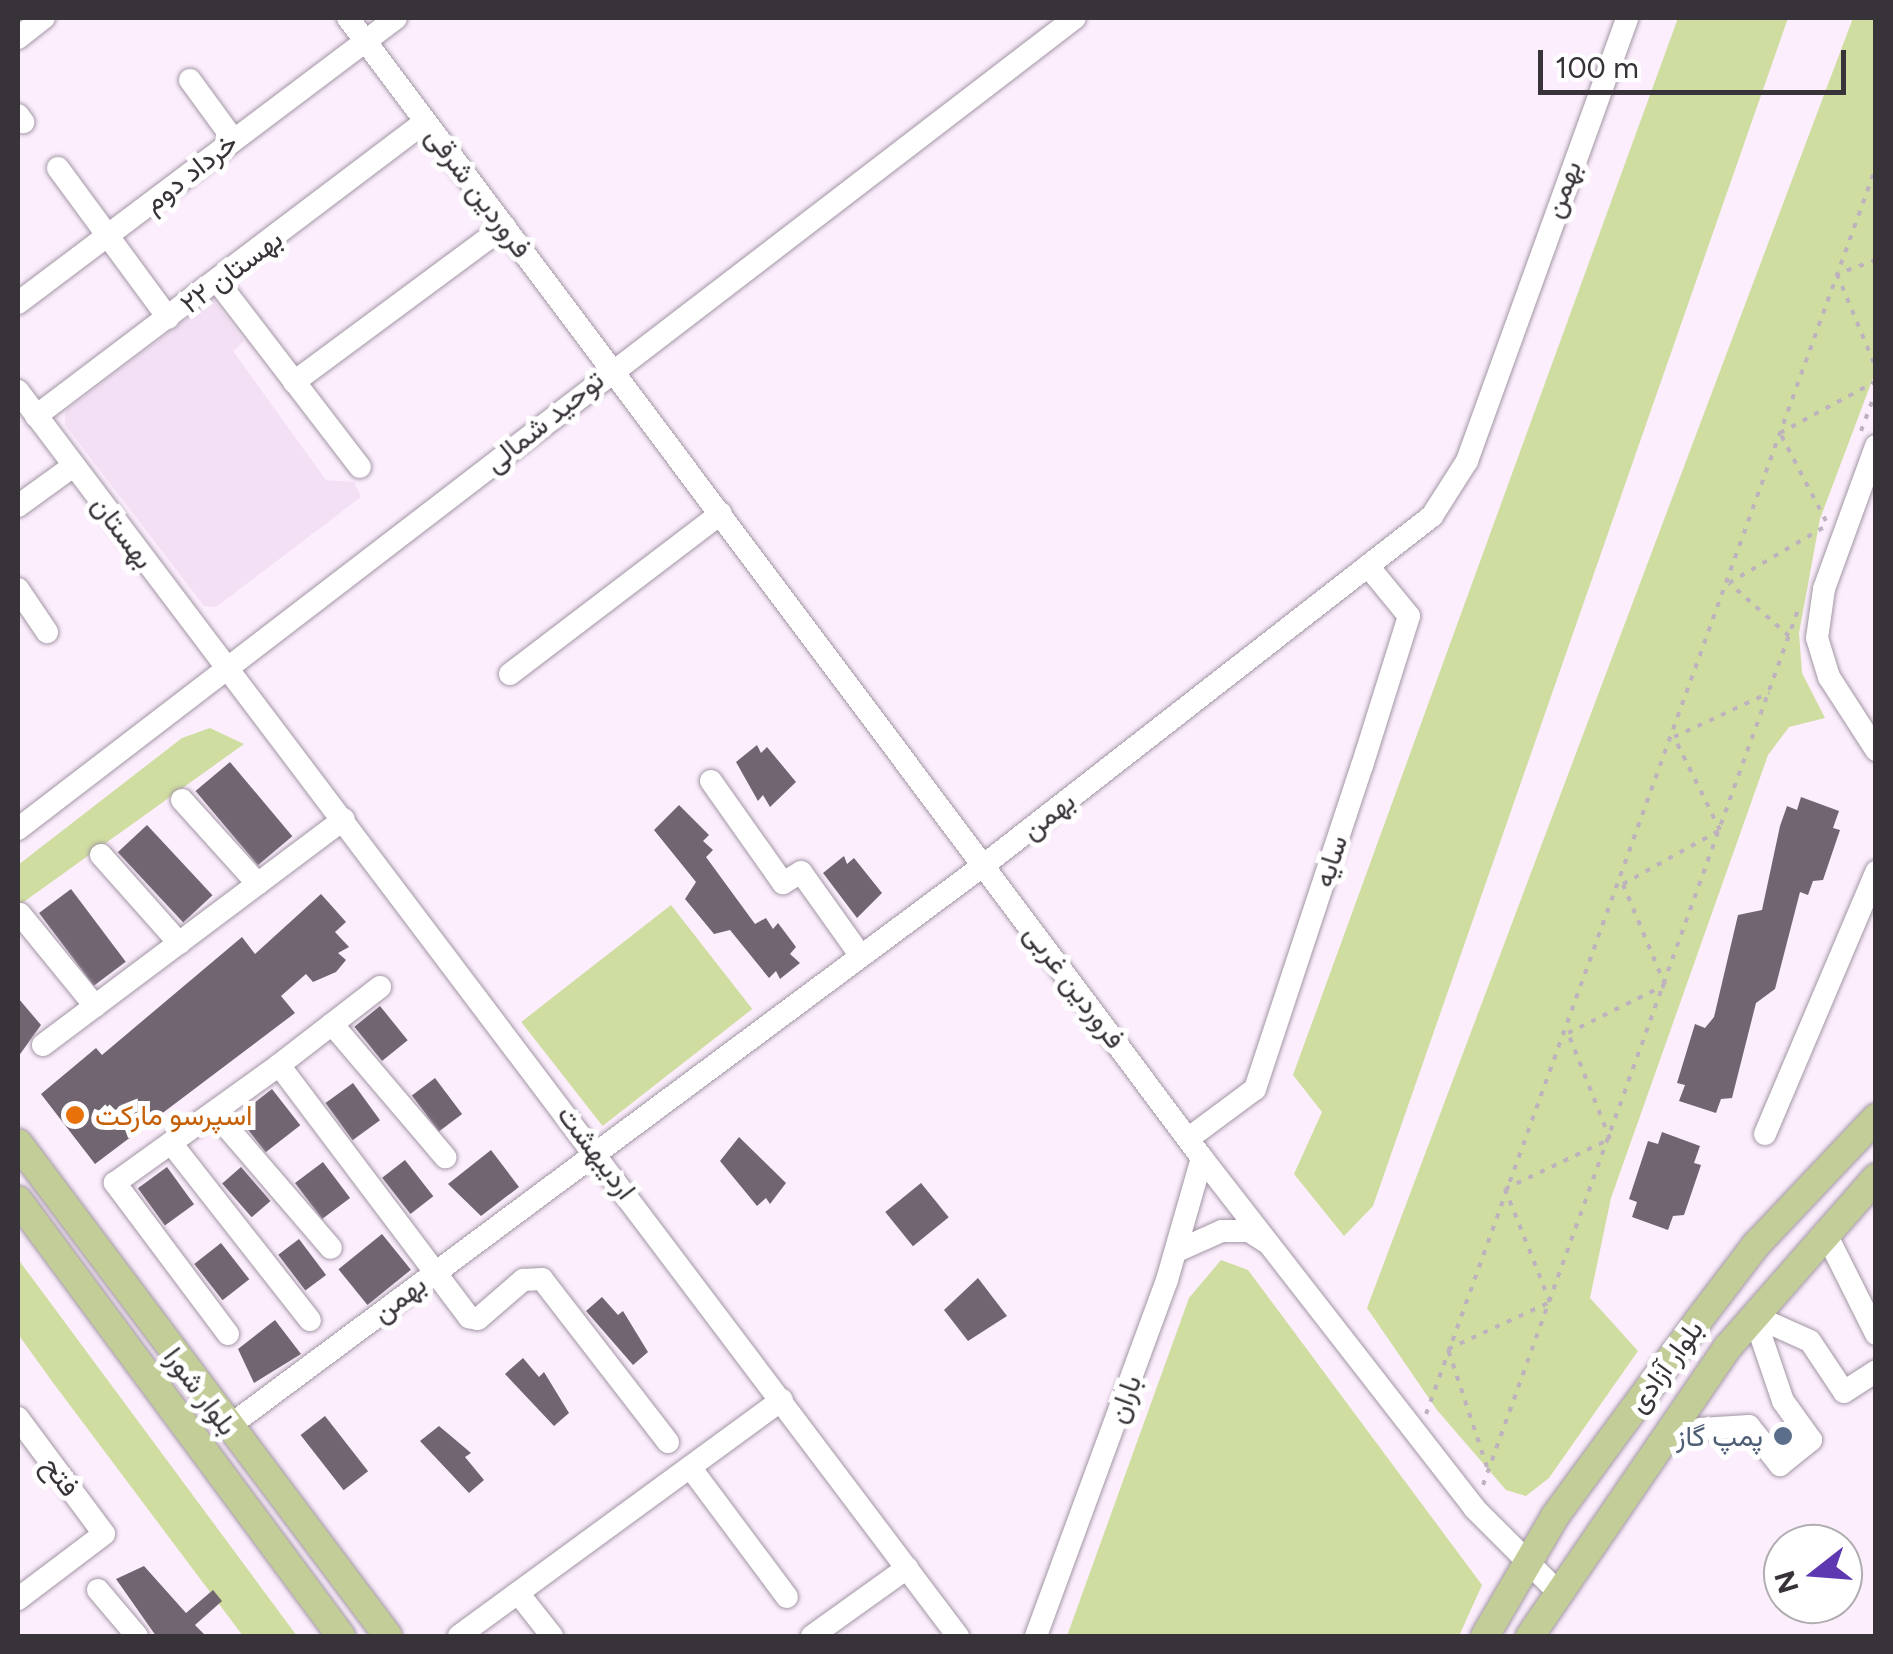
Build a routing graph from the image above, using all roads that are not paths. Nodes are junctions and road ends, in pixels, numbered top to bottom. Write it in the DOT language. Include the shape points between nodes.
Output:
graph roads {
  1 [pos="44,18"];
  2 [pos="348,18"];
  3 [pos="396,18"];
  4 [pos="1074,18"];
  5 [pos="1627,18"];
  6 [pos="18,38"];
  7 [pos="364,43"];
  8 [pos="190,80"];
  9 [pos="425,122"];
  10 [pos="233,138"];
  11 [pos="58,168"];
  12 [pos="505,226"];
  13 [pos="109,234"];
  14 [pos="218,282"];
  15 [pos="18,303"];
  16 [pos="168,318"];
  17 [pos="611,366"];
  18 [pos="294,382"];
  19 [pos="18,391"];
  20 [pos="36,416"];
  21 [pos="1876,446"];
  22 [pos="73,466"];
  23 [pos="360,467"];
  24 [pos="18,506"];
  25 [pos="721,513"];
  26 [pos="1368,566"];
  27 [pos="18,589"];
  28 [pos="47,632"];
  29 [pos="230,674"];
  30 [pos="510,674"];
  31 [pos="1876,750"];
  32 [pos="711,781"];
  33 [pos="182,800"];
  34 [pos="344,819"];
  35 [pos="18,830"];
  36 [pos="101,856"];
  37 [pos="984,865"];
  38 [pos="1876,872"];
  39 [pos="258,884"];
  40 [pos="20,914"];
  41 [pos="179,943"];
  42 [pos="858,952"];
  43 [pos="380,987"];
  44 [pos="95,1006"];
  45 [pos="332,1024"];
  46 [pos="43,1045"];
  47 [pos="278,1065"];
  48 [pos="214,1112"];
  49 [pos="1876,1118"];
  50 [pos="1765,1134"];
  51 [pos="18,1143"];
  52 [pos="170,1143"];
  53 [pos="1196,1148"];
  54 [pos="596,1150"];
  55 [pos="445,1157"];
  56 [pos="1876,1178"];
  57 [pos="18,1200"];
  58 [pos="1825,1232"];
  59 [pos="331,1248"];
  60 [pos="1177,1251"];
  61 [pos="1280,1254"];
  62 [pos="438,1269"];
  63 [pos="1754,1316"];
  64 [pos="310,1320"];
  65 [pos="228,1334"];
  66 [pos="1876,1334"];
  67 [pos="1876,1371"];
  68 [pos="782,1400"];
  69 [pos="18,1418"];
  70 [pos="228,1427"];
  71 [pos="668,1442"];
  72 [pos="1654,1445"];
  73 [pos="690,1468"];
  74 [pos="1575,1562"];
  75 [pos="1526,1566"];
  76 [pos="907,1568"];
  77 [pos="98,1590"];
  78 [pos="518,1593"];
  79 [pos="787,1597"];
  80 [pos="18,1599"];
  81 [pos="1550,1601"];
  82 [pos="136,1636"];
  83 [pos="341,1636"];
  84 [pos="388,1636"];
  85 [pos="460,1636"];
  86 [pos="552,1636"];
  87 [pos="812,1636"];
  88 [pos="958,1636"];
  89 [pos="1036,1636"];
  90 [pos="1485,1636"];
  91 [pos="1530,1636"];
  1 -- 6 [label="street"];
  2 -- 7 [label="street, فروردین شرقی"];
  3 -- 7 [label="street, خرداد دوم"];
  4 -- 17 [label="street, توحید شمالی"];
  5 -- 26 [label="street, بهمن" via="1466,461 1432,516"];
  7 -- 9 [label="street, فروردین شرقی"];
  7 -- 10 [label="street, خرداد دوم"];
  8 -- 10 [label="street"];
  9 -- 12 [label="street, فروردین شرقی"];
  9 -- 14 [label="street, بهستان ۲۲"];
  10 -- 13 [label="street, خرداد دوم"];
  11 -- 13 [label="street"];
  12 -- 17 [label="street, فروردین شرقی"];
  12 -- 18 [label="street"];
  13 -- 15 [label="street, خرداد دوم"];
  13 -- 16 [label="street"];
  14 -- 16 [label="street, بهستان ۲۲"];
  14 -- 18 [label="street"];
  16 -- 20 [label="street, بهستان ۲۲"];
  17 -- 25 [label="street, فروردین غربی"];
  17 -- 29 [label="street, توحید شمالی"];
  18 -- 23 [label="street"];
  19 -- 20 [label="street, بهستان"];
  20 -- 22 [label="street, بهستان"];
  21 -- 31 [label="street" via="1824,589 1817,638 1829,677"];
  22 -- 24 [label="street"];
  22 -- 29 [label="street, بهستان"];
  25 -- 30 [label="street"];
  25 -- 37 [label="street, فروردین غربی"];
  26 -- 37 [label="street, بهمن"];
  26 -- 53 [label="street, سایه" via="1409,616 1255,1089"];
  27 -- 28 [label="street"];
  29 -- 34 [label="street, اردیبهشت"];
  29 -- 35 [label="street, توحید شمالی"];
  32 -- 42 [label="street" via="783,884 800,872"];
  33 -- 39 [label="street"];
  34 -- 39 [label="street"];
  34 -- 54 [label="street, اردیبهشت"];
  36 -- 41 [label="street"];
  37 -- 42 [label="street, بهمن"];
  37 -- 53 [label="street, فروردین غربی"];
  38 -- 50 [label="street"];
  39 -- 41 [label="street"];
  40 -- 44 [label="street"];
  41 -- 44 [label="street"];
  42 -- 54 [label="street, بهمن"];
  43 -- 45 [label="street"];
  44 -- 46 [label="street"];
  45 -- 47 [label="street"];
  45 -- 55 [label="street"];
  47 -- 48 [label="street"];
  47 -- 62 [label="street"];
  48 -- 52 [label="street"];
  48 -- 59 [label="street"];
  49 -- 75 [label="main road, بلوار آزادی" via="1756,1245"];
  51 -- 70 [label="main road, بلوار شورا"];
  52 -- 64 [label="street"];
  52 -- 65 [label="street" via="115,1184"];
  53 -- 60 [label="street, باران"];
  53 -- 61 [label="street, فروردین غربی"];
  54 -- 62 [label="street, بهمن"];
  54 -- 68 [label="street, اردیبهشت"];
  56 -- 58 [label="main road, بلوار آزادی"];
  57 -- 83 [label="main road, بلوار شورا"];
  58 -- 63 [label="main road, بلوار آزادی"];
  58 -- 66 [label="street"];
  60 -- 61 [label="street" via="1235,1230"];
  60 -- 89 [label="street, باران"];
  61 -- 75 [label="street, فروردین غربی"];
  62 -- 70 [label="street, بهمن"];
  62 -- 71 [label="street" via="472,1320 524,1280 542,1279"];
  63 -- 67 [label="street" via="1810,1341 1844,1392"];
  63 -- 72 [label="main road, بلوار آزادی"];
  63 -- 72 [label="street" via="1784,1401 1812,1440 1780,1464 1749,1426 1701,1430"];
  68 -- 73 [label="street"];
  68 -- 76 [label="street, اردیبهشت"];
  69 -- 80 [label="street, فتح" via="104,1534"];
  70 -- 84 [label="main road, بلوار شورا"];
  72 -- 74 [label="main road, بلوار آزادی"];
  73 -- 78 [label="street"];
  73 -- 79 [label="street"];
  74 -- 75 [label="main road"];
  74 -- 81 [label="main road, بلوار آزادی"];
  75 -- 81 [label="main road"];
  75 -- 90 [label="main road, بلوار آزادی"];
  76 -- 87 [label="street"];
  76 -- 88 [label="street, اردیبهشت"];
  77 -- 82 [label="street"];
  78 -- 85 [label="street"];
  78 -- 86 [label="street"];
  81 -- 91 [label="main road, بلوار آزادی"];
}
